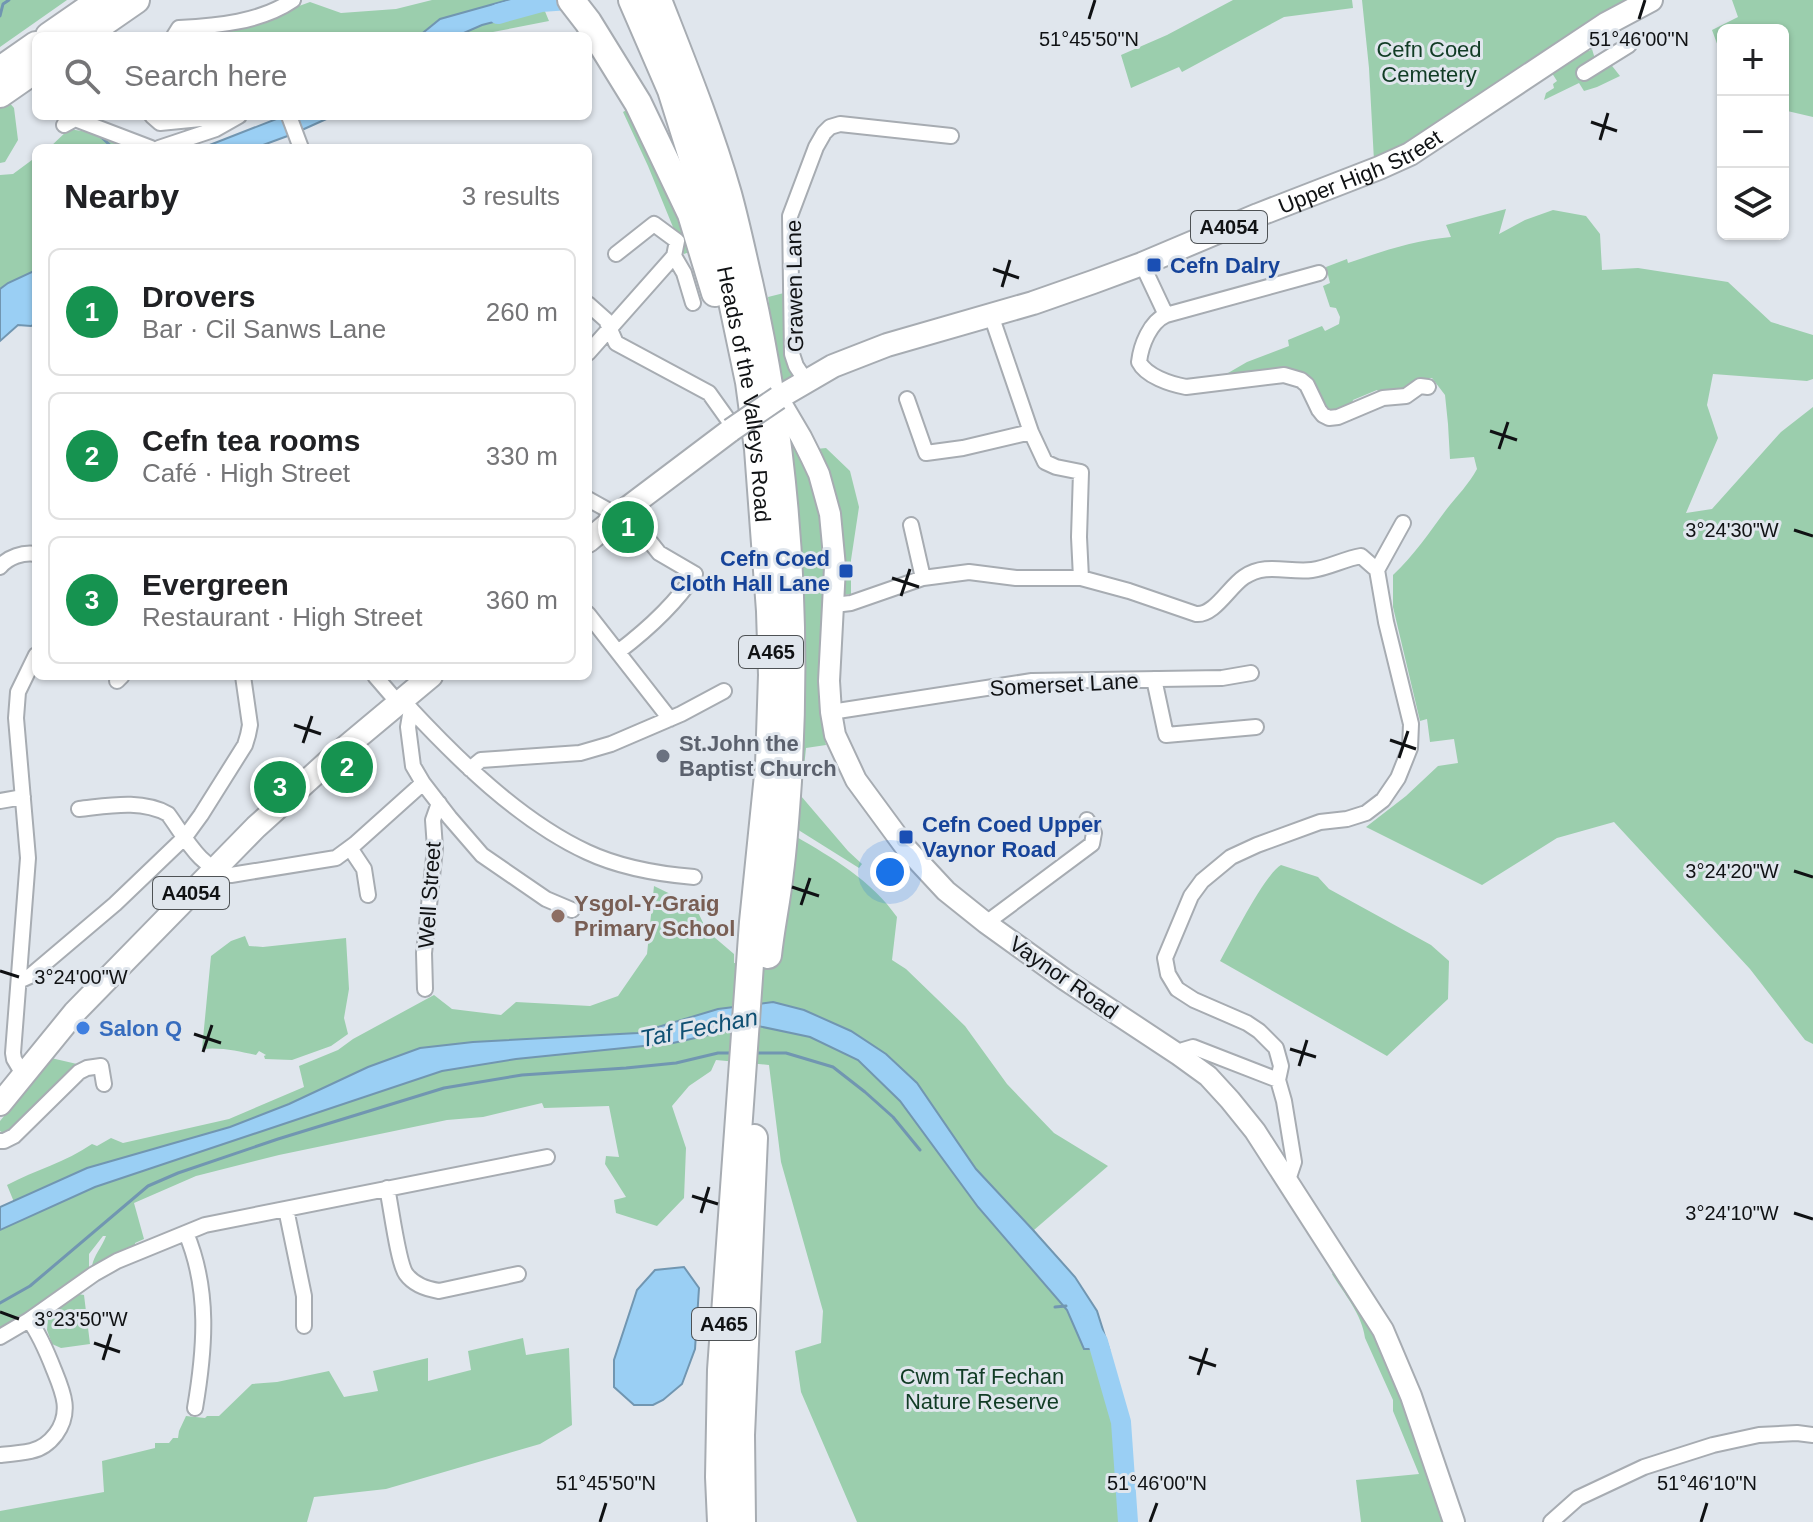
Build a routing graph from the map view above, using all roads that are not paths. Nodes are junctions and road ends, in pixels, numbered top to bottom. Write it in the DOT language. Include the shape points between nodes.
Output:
graph roads {
  1 [pos="101,0"];
  2 [pos="136,0"];
  3 [pos="293,0"];
  4 [pos="571,0"];
  5 [pos="632,0"];
  6 [pos="658,0"];
  7 [pos="674,0"];
  8 [pos="1651,0"];
  9 [pos="55,32"];
  10 [pos="90,32"];
  11 [pos="176,32"];
  12 [pos="1588,35"];
  13 [pos="1629,45"];
  14 [pos="32,48"];
  15 [pos="1603,60"];
  16 [pos="0,70"];
  17 [pos="32,72"];
  18 [pos="1584,73"];
  19 [pos="0,94"];
  20 [pos="698,116"];
  21 [pos="73,120"];
  22 [pos="78,120"];
  23 [pos="157,120"];
  24 [pos="190,120"];
  25 [pos="232,120"];
  26 [pos="291,120"];
  27 [pos="64,125"];
  28 [pos="951,136"];
  29 [pos="141,144"];
  30 [pos="171,144"];
  31 [pos="300,144"];
  32 [pos="616,254"];
  33 [pos="674,256"];
  34 [pos="1142,264"];
  35 [pos="1319,273"];
  36 [pos="693,303"];
  37 [pos="592,308"];
  38 [pos="991,315"];
  39 [pos="1166,315"];
  40 [pos="610,328"];
  41 [pos="592,348"];
  42 [pos="806,381"];
  43 [pos="749,382"];
  44 [pos="1428,387"];
  45 [pos="779,399"];
  46 [pos="907,399"];
  47 [pos="731,427"];
  48 [pos="1031,432"];
  49 [pos="592,501"];
  50 [pos="619,514"];
  51 [pos="1403,523"];
  52 [pos="911,525"];
  53 [pos="592,538"];
  54 [pos="32,553"];
  55 [pos="0,567"];
  56 [pos="1377,570"];
  57 [pos="923,578"];
  58 [pos="1081,578"];
  59 [pos="834,605"];
  60 [pos="592,619"];
  61 [pos="618,652"];
  62 [pos="32,663"];
  63 [pos="1251,673"];
  64 [pos="1154,679"];
  65 [pos="244,680"];
  66 [pos="378,680"];
  67 [pos="428,680"];
  68 [pos="724,691"];
  69 [pos="406,705"];
  70 [pos="831,712"];
  71 [pos="670,719"];
  72 [pos="1256,727"];
  73 [pos="470,769"];
  74 [pos="423,783"];
  75 [pos="23,797"];
  76 [pos="0,801"];
  77 [pos="439,803"];
  78 [pos="87,812"];
  79 [pos="1087,820"];
  80 [pos="185,837"];
  81 [pos="350,848"];
  82 [pos="215,870"];
  83 [pos="694,877"];
  84 [pos="368,895"];
  85 [pos="572,910"];
  86 [pos="762,922"];
  87 [pos="986,923"];
  88 [pos="19,981"];
  89 [pos="425,989"];
  90 [pos="1179,1055"];
  91 [pos="23,1074"];
  92 [pos="1278,1080"];
  93 [pos="104,1084"];
  94 [pos="0,1104"];
  95 [pos="745,1127"];
  96 [pos="0,1141"];
  97 [pos="547,1157"];
  98 [pos="1285,1178"];
  99 [pos="387,1188"];
  100 [pos="286,1209"];
  101 [pos="186,1233"];
  102 [pos="518,1274"];
  103 [pos="29,1320"];
  104 [pos="304,1326"];
  105 [pos="0,1337"];
  106 [pos="195,1408"];
  107 [pos="1813,1435"];
  108 [pos="0,1455"];
  109 [pos="721,1522"];
  110 [pos="742,1522"];
  111 [pos="1454,1522"];
  112 [pos="1551,1522"];
  1 -- 9 [label="highway"];
  2 -- 10 [label="highway"];
  3 -- 11 [label="street" via="239,21"];
  4 -- 43 [label="highway" via="638,103 691,214 735,366"];
  5 -- 20 [label="highway, Heads of the Valleys Road / A465" via="671,90"];
  6 -- 20 [label="highway, Heads of the Valleys Road / A465"];
  7 -- 20 [label="highway"];
  8 -- 12 [label="main road, Upper High Street / A4054"];
  12 -- 15 [label="street"];
  12 -- 34 [label="main road, Upper High Street / A4054" via="1410,154"];
  13 -- 15 [label="street"];
  14 -- 16 [label="highway"];
  15 -- 18 [label="street"];
  17 -- 19 [label="highway"];
  20 -- 43 [label="highway, Heads of the Valleys Road / A465"];
  20 -- 86 [label="highway, Heads of the Valleys Road / A465" via="730,175 728,194 758,322 785,512 791,673 788,779 780,872"];
  21 -- 27 [label="street"];
  22 -- 29 [label="street"];
  23 -- 24 [label="street"];
  25 -- 30 [label="street"];
  26 -- 31 [label="street"];
  28 -- 42 [label="street, Grawen Lane" via="837,124 824,133 790,216 792,354"];
  32 -- 33 [label="street" via="654,224 677,241"];
  33 -- 36 [label="street"];
  33 -- 40 [label="street"];
  34 -- 38 [label="main road, Upper High Street / A4054"];
  34 -- 39 [label="street"];
  35 -- 39 [label="street"];
  37 -- 40 [label="street"];
  38 -- 42 [label="main road, Upper High Street / A4054" via="887,345"];
  38 -- 48 [label="street"];
  39 -- 44 [label="street" via="1153,326 1139,362 1179,386 1284,375 1307,385 1329,418"];
  40 -- 41 [label="street"];
  40 -- 47 [label="street" via="626,350 709,393"];
  42 -- 45 [label="main road, Upper High Street / A4054"];
  43 -- 86 [label="highway, Heads of the Valleys Road / A465" via="765,534 772,675"];
  45 -- 47 [label="main road, A4054, bridge"];
  45 -- 59 [label="street, Vaynor Road" via="811,457 827,503 835,553"];
  46 -- 48 [label="street" via="926,453"];
  47 -- 50 [label="main road, A4054"];
  48 -- 58 [label="street" via="1045,462 1081,472"];
  49 -- 50 [label="street"];
  50 -- 53 [label="main road, A4054"];
  50 -- 61 [label="street" via="659,553 695,574 672,605"];
  51 -- 56 [label="street"];
  52 -- 57 [label="street"];
  54 -- 55 [label="street"];
  56 -- 58 [label="street" via="1361,556 1313,570 1265,569 1243,577 1204,615"];
  56 -- 92 [label="street" via="1411,724 1410,748 1398,778 1366,813 1320,822 1231,857 1191,896 1165,958 1177,989 1247,1023 1276,1048"];
  57 -- 58 [label="street" via="969,572"];
  57 -- 59 [label="street"];
  59 -- 70 [label="street, Vaynor Road"];
  60 -- 61 [label="street"];
  61 -- 71 [label="street"];
  62 -- 75 [label="street" via="18,692 16,718"];
  63 -- 64 [label="street, Somerset Lane"];
  64 -- 70 [label="street, Somerset Lane" via="1032,681"];
  64 -- 72 [label="street" via="1166,735"];
  65 -- 80 [label="street" via="250,725 245,745"];
  66 -- 69 [label="street"];
  67 -- 69 [label="main road, A4054"];
  68 -- 71 [label="street"];
  69 -- 73 [label="street"];
  69 -- 74 [label="street" via="413,766"];
  69 -- 82 [label="main road, A4054" via="292,794"];
  70 -- 87 [label="street, Vaynor Road" via="835,735 856,780 891,829 946,891"];
  71 -- 73 [label="street" via="580,753 481,760"];
  73 -- 83 [label="street" via="532,819 588,853 632,868"];
  74 -- 77 [label="street"];
  74 -- 81 [label="street"];
  75 -- 76 [label="street"];
  75 -- 88 [label="street" via="28,858"];
  77 -- 85 [label="street" via="482,855 546,899"];
  77 -- 89 [label="street, Well Street" via="433,820"];
  78 -- 80 [label="street" via="132,804 162,811"];
  79 -- 87 [label="street" via="1094,833 1087,850"];
  80 -- 82 [label="street"];
  80 -- 88 [label="street" via="115,904"];
  81 -- 82 [label="street" via="336,858 231,875"];
  81 -- 84 [label="street" via="364,869"];
  82 -- 91 [label="main road, A4054" via="75,1012"];
  86 -- 95 [label="highway, Heads of the Valleys Road / A465"];
  87 -- 90 [label="street, Vaynor Road"];
  88 -- 91 [label="street" via="13,1053"];
  90 -- 92 [label="street" via="1193,1047"];
  90 -- 98 [label="street, Vaynor Road" via="1230,1100"];
  91 -- 94 [label="main road, A4054"];
  92 -- 98 [label="street" via="1294,1162"];
  93 -- 96 [label="street" via="101,1066 79,1072 14,1136"];
  95 -- 109 [label="highway, Heads of the Valleys Road / A465" via="721,1370"];
  95 -- 110 [label="highway, Heads of the Valleys Road / A465"];
  97 -- 99 [label="street"];
  98 -- 111 [label="street, Vaynor Road" via="1383,1330"];
  99 -- 100 [label="street"];
  99 -- 102 [label="street" via="403,1270 419,1285 439,1291"];
  100 -- 101 [label="street"];
  100 -- 104 [label="street" via="304,1296"];
  101 -- 103 [label="street" via="117,1261"];
  101 -- 106 [label="street" via="204,1307"];
  103 -- 105 [label="street"];
  103 -- 108 [label="street" via="63,1391 66,1413 58,1431 41,1447"];
  107 -- 112 [label="street" via="1759,1435 1644,1467 1578,1498"];
}
